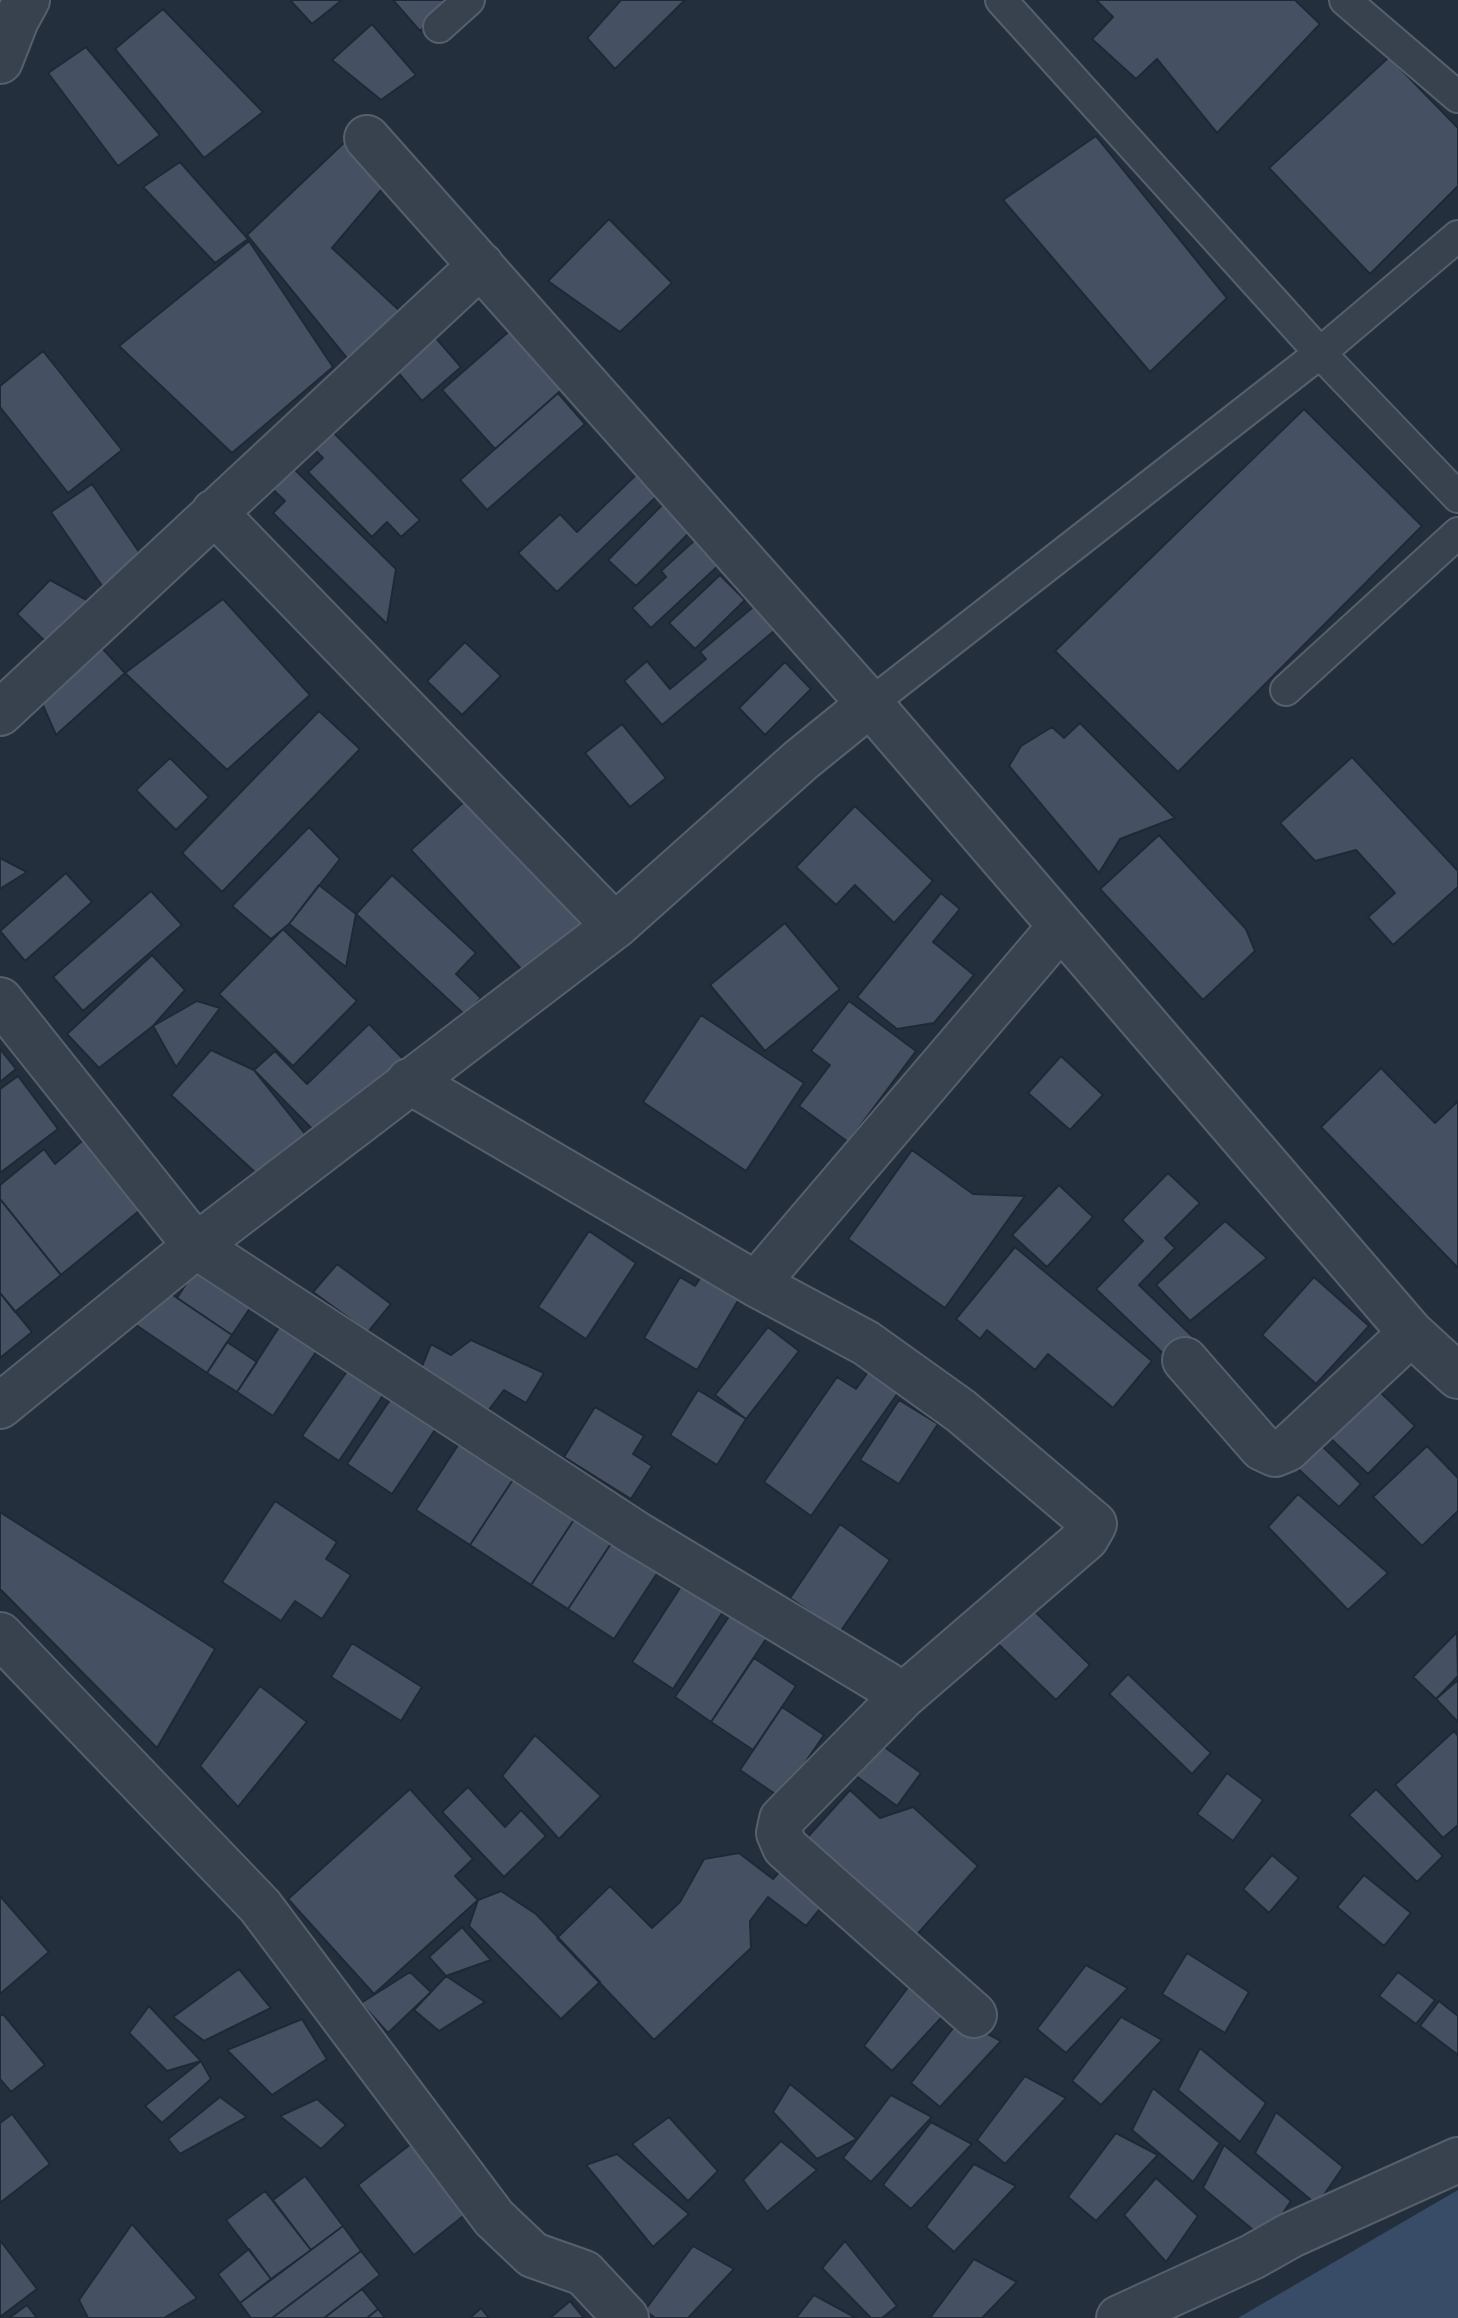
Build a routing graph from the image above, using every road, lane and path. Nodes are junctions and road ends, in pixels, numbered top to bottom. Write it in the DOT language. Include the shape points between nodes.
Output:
graph roads {
  1 [pos="27,0"];
  2 [pos="469,0"];
  3 [pos="1001,0"];
  4 [pos="1345,0"];
  5 [pos="439,27"];
  6 [pos="3,46"];
  7 [pos="1458,97"];
  8 [pos="367,138"];
  9 [pos="1458,236"];
  10 [pos="481,265"];
  11 [pos="1320,353"];
  12 [pos="1458,497"];
  13 [pos="214,512"];
  14 [pos="1458,533"];
  15 [pos="1286,690"];
  16 [pos="870,704"];
  17 [pos="0,713"];
  18 [pos="615,926"];
  19 [pos="1061,926"];
  20 [pos="0,1000"];
  21 [pos="409,1081"];
  22 [pos="196,1246"];
  23 [pos="756,1284"];
  24 [pos="1411,1333"];
  25 [pos="1185,1360"];
  26 [pos="1458,1376"];
  27 [pos="0,1406"];
  28 [pos="0,1635"];
  29 [pos="904,1695"];
  30 [pos="974,2015"];
  31 [pos="1458,2160"];
  32 [pos="626,2318"];
  33 [pos="1119,2318"];
  1 -- 6 [label="street"];
  2 -- 5 [label="lane"];
  3 -- 11 [label="lane"];
  4 -- 7 [label="lane"];
  8 -- 10 [label="street"];
  9 -- 11 [label="lane"];
  10 -- 13 [label="street"];
  10 -- 16 [label="street"];
  11 -- 12 [label="lane"];
  11 -- 16 [label="lane"];
  13 -- 17 [label="street"];
  13 -- 18 [label="street"];
  14 -- 15 [label="lane"];
  16 -- 18 [label="street"];
  16 -- 19 [label="street"];
  18 -- 21 [label="street"];
  19 -- 23 [label="street"];
  19 -- 24 [label="street"];
  20 -- 22 [label="street"];
  21 -- 22 [label="street"];
  21 -- 23 [label="street"];
  22 -- 27 [label="street"];
  22 -- 29 [label="street" via="635,1533"];
  23 -- 29 [label="street" via="866,1343 914,1376 1094,1524 1086,1538"];
  24 -- 25 [label="street" via="1287,1449 1275,1454 1262,1448"];
  24 -- 26 [label="street"];
  28 -- 32 [label="street" via="260,1906 494,2218 533,2255 584,2273"];
  29 -- 30 [label="street" via="782,1819 779,1833 785,1847"];
  31 -- 33 [label="street"];
}
